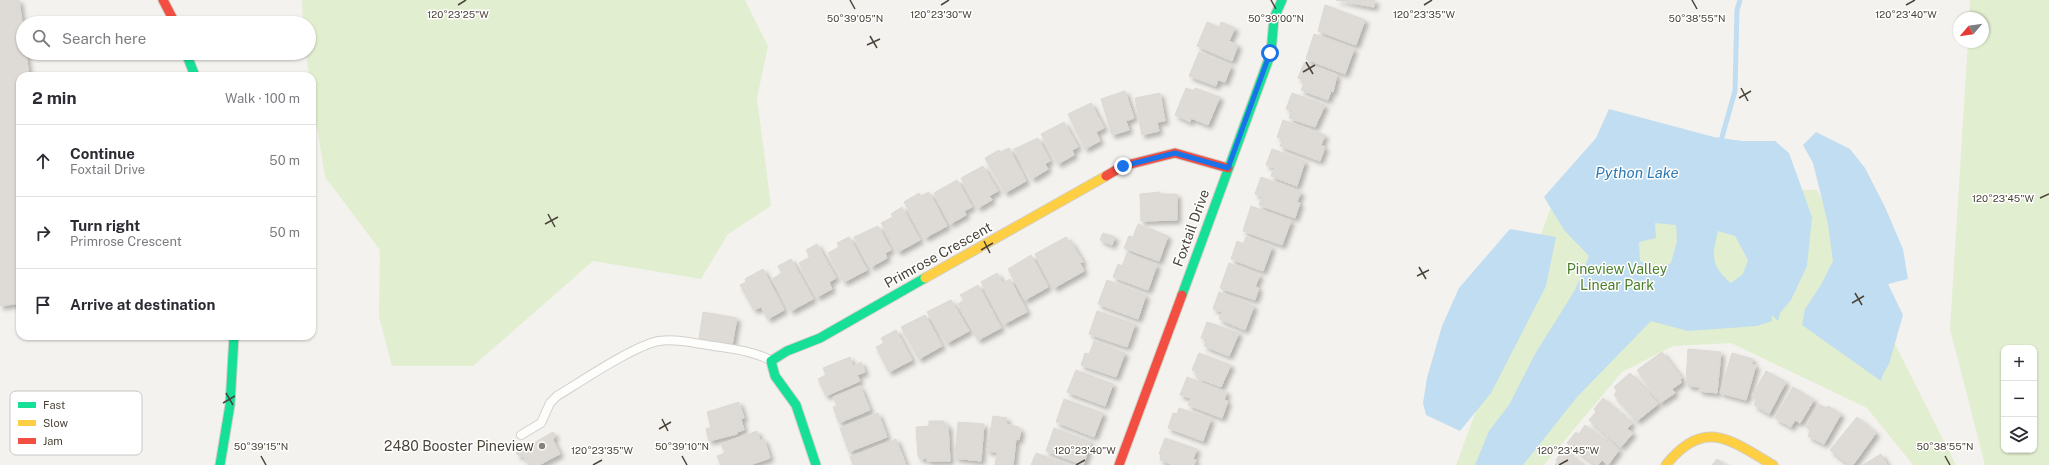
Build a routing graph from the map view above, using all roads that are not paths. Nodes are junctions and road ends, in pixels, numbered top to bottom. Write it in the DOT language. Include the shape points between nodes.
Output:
graph roads {
  1 [pos="163,0"];
  2 [pos="1282,0"];
  3 [pos="171,16"];
  4 [pos="189,60"];
  5 [pos="193,72"];
  6 [pos="1228,168"];
  7 [pos="234,340"];
  8 [pos="771,361"];
  9 [pos="521,435"];
  10 [pos="220,465"];
  11 [pos="816,465"];
  12 [pos="1119,465"];
  13 [pos="1666,465"];
  14 [pos="1773,465"];
  1 -- 3 [label="street"];
  2 -- 6 [label="street, Foxtail Drive" via="1274,18 1270,53"];
  4 -- 5 [label="street"];
  6 -- 8 [label="street, Primrose Crescent" via="1175,153 1123,166 820,338 787,351"];
  6 -- 12 [label="street, Foxtail Drive"];
  7 -- 10 [label="street" via="230,405"];
  8 -- 9 [label="lane" via="757,354 718,347 669,340 652,343 558,396 550,403 541,423"];
  8 -- 11 [label="street" via="775,376 796,405"];
  13 -- 14 [label="street" via="1682,447 1703,436 1725,438"];
}
